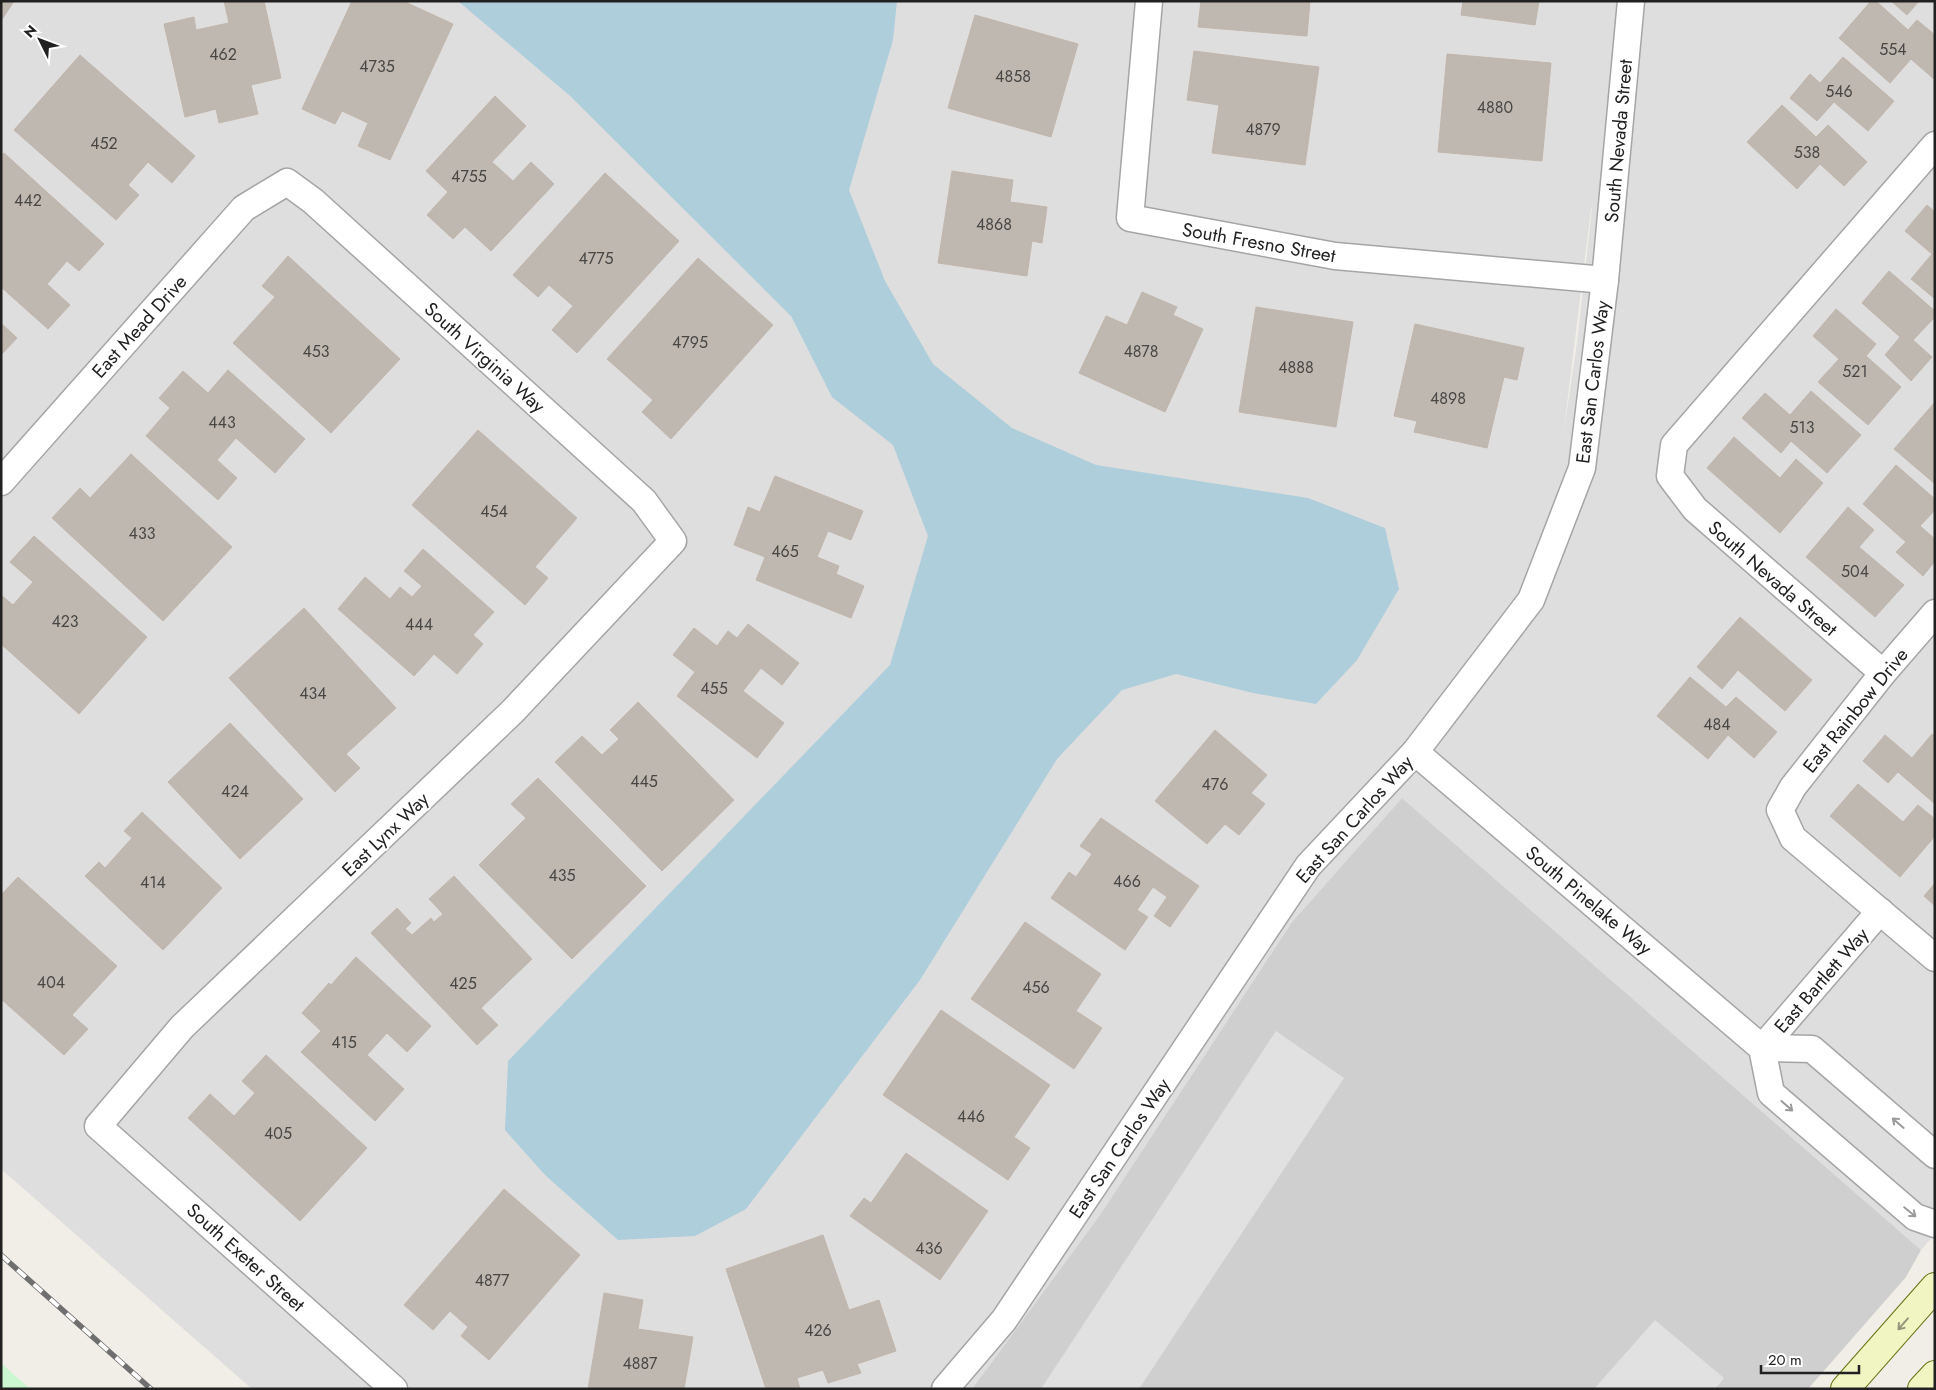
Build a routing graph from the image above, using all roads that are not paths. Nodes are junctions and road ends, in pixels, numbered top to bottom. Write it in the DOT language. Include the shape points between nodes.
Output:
graph roads {
  1 [pos="1150,1"];
  2 [pos="1631,1"];
  3 [pos="1935,145"];
  4 [pos="287,182"];
  5 [pos="1606,280"];
  6 [pos="1,482"];
  7 [pos="673,541"];
  8 [pos="1935,613"];
  9 [pos="1883,673"];
  10 [pos="1415,752"];
  11 [pos="1880,911"];
  12 [pos="1935,958"];
  13 [pos="1762,1048"];
  14 [pos="98,1126"];
  15 [pos="1935,1155"];
  16 [pos="1935,1224"];
  17 [pos="1935,1287"];
  18 [pos="1935,1375"];
  19 [pos="394,1389"];
  20 [pos="945,1389"];
  21 [pos="1845,1389"];
  22 [pos="1922,1389"];
  1 -- 5 [label="street, South Fresno Street" via="1130,218 1335,256"];
  2 -- 5 [label="street, South Nevada Street"];
  3 -- 9 [label="street, South Nevada Street" via="1674,445 1670,476 1695,509"];
  4 -- 6 [label="street, East Mead Drive" via="244,208"];
  4 -- 7 [label="street, South Virginia Way" via="313,201 644,501"];
  5 -- 10 [label="street, East San Carlos Way" via="1582,468 1531,600"];
  7 -- 14 [label="street, East Lynx Way" via="512,712 182,1027"];
  8 -- 9 [label="street, East Rainbow Drive"];
  9 -- 11 [label="street, East Rainbow Drive" via="1793,787 1780,810 1793,838"];
  10 -- 13 [label="street, South Pinelake Way"];
  10 -- 20 [label="street, East San Carlos Way" via="1308,866 1004,1320"];
  11 -- 12 [label="street"];
  11 -- 13 [label="street, East Bartlett Way"];
  15 -- 13 [label="street, one-way" via="1812,1048"];
  13 -- 16 [label="street, one-way" via="1771,1093 1915,1217"];
  14 -- 19 [label="street, South Exeter Street"];
  17 -- 21 [label="main road, one-way"];
  18 -- 22 [label="main road"];
}
